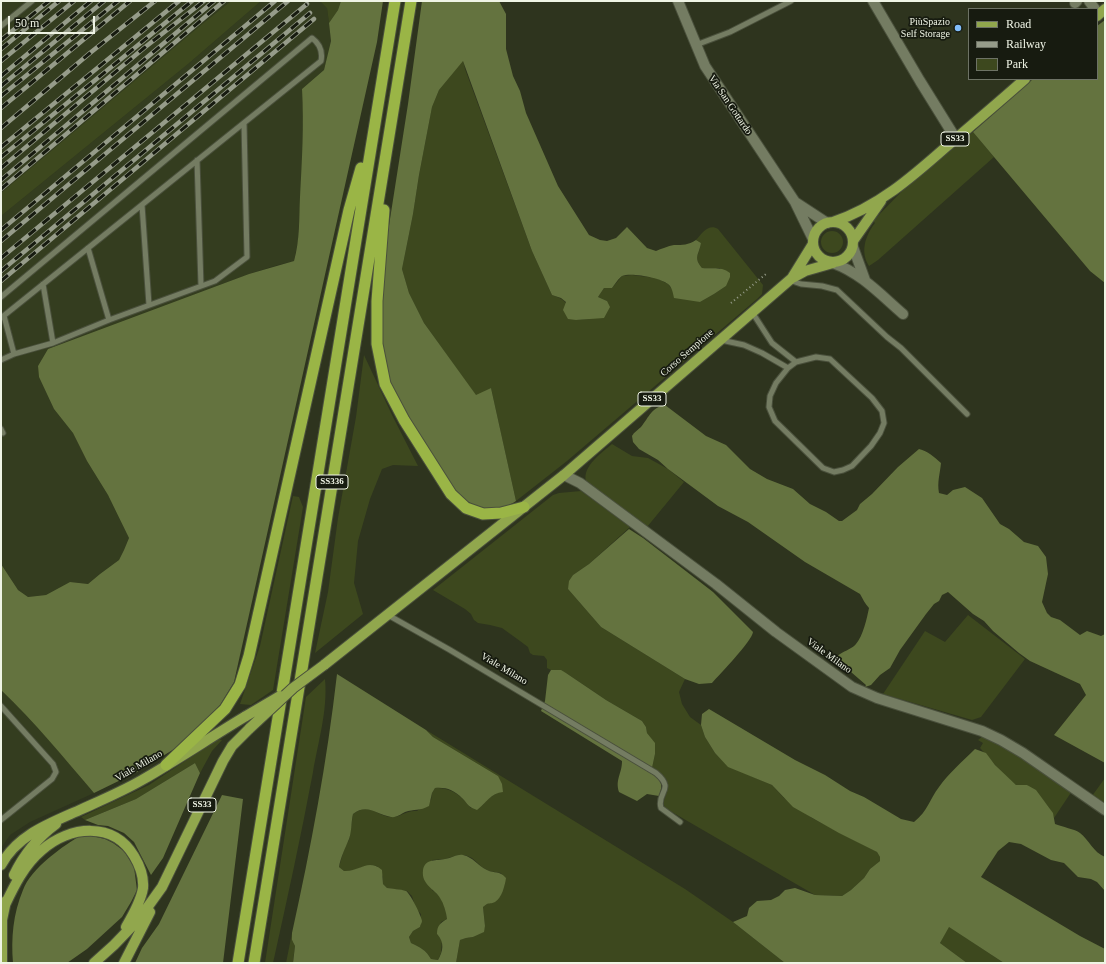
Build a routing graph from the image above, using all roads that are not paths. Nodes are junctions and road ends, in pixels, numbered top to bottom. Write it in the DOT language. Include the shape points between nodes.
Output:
graph roads {
  1 [pos="32,1"];
  2 [pos="395,1"];
  3 [pos="411,1"];
  4 [pos="678,1"];
  5 [pos="791,1"];
  6 [pos="873,1"];
  7 [pos="1,26"];
  8 [pos="696,45"];
  9 [pos="1024,80"];
  10 [pos="376,114"];
  11 [pos="392,116"];
  12 [pos="244,123"];
  13 [pos="956,139"];
  14 [pos="198,160"];
  15 [pos="884,198"];
  16 [pos="795,202"];
  17 [pos="142,205"];
  18 [pos="830,223"];
  19 [pos="813,242"];
  20 [pos="853,244"];
  21 [pos="88,248"];
  22 [pos="833,262"];
  23 [pos="791,279"];
  24 [pos="866,282"];
  25 [pos="44,284"];
  26 [pos="201,286"];
  27 [pos="1,297"];
  28 [pos="149,305"];
  29 [pos="752,312"];
  30 [pos="903,314"];
  31 [pos="2,317"];
  32 [pos="110,320"];
  33 [pos="720,340"];
  34 [pos="53,343"];
  35 [pos="14,354"];
  36 [pos="1,360"];
  37 [pos="796,362"];
  38 [pos="788,368"];
  39 [pos="966,414"];
  40 [pos="564,475"];
  41 [pos="524,507"];
  42 [pos="388,615"];
  43 [pos="293,688"];
  44 [pos="1,706"];
  45 [pos="166,765"];
  46 [pos="1105,810"];
  47 [pos="76,812"];
  48 [pos="1,820"];
  49 [pos="680,822"];
  50 [pos="2,863"];
  51 [pos="162,887"];
  52 [pos="4,907"];
  53 [pos="114,945"];
  54 [pos="1,957"];
  55 [pos="2,963"];
  56 [pos="94,963"];
  57 [pos="124,963"];
  58 [pos="238,963"];
  59 [pos="254,963"];
  1 -- 7 [label="lane"];
  2 -- 10 [label="highway, SS336"];
  3 -- 11 [label="highway, SS336"];
  4 -- 8 [label="street, Via San Gottardo"];
  5 -- 8 [label="lane" via="730,32"];
  6 -- 13 [label="street"];
  8 -- 16 [label="street, Via San Gottardo" via="704,66"];
  9 -- 13 [label="main road, SS33"];
  10 -- 45 [label="highway" via="349,210 249,656 240,685 225,708"];
  10 -- 58 [label="highway, SS336"];
  11 -- 41 [label="highway" via="377,301 377,344 385,384 404,420 451,494 466,508 483,514 501,513"];
  11 -- 59 [label="highway, SS336"];
  12 -- 14 [label="lane"];
  12 -- 26 [label="lane" via="247,257 215,281"];
  12 -- 27 [label="lane" via="321,61 323,53 318,43 312,38"];
  13 -- 15 [label="main road, SS33"];
  14 -- 17 [label="lane"];
  14 -- 26 [label="lane"];
  15 -- 18 [label="main road, SS33" via="849,217"];
  15 -- 20 [label="main road, SS33"];
  16 -- 18 [label="street, Via San Gottardo"];
  16 -- 19 [label="street, Via San Gottardo"];
  17 -- 21 [label="lane"];
  17 -- 28 [label="lane"];
  18 -- 19 [label="main road, SS33" via="818,230"];
  18 -- 20 [label="main road" via="845,226 849,230"];
  19 -- 22 [label="main road" via="822,259"];
  19 -- 23 [label="main road, Corso Sempione / SS33"];
  20 -- 22 [label="main road, SS33" via="846,258"];
  20 -- 24 [label="street"];
  21 -- 25 [label="lane"];
  21 -- 32 [label="lane"];
  22 -- 23 [label="main road, Corso Sempione / SS33" via="805,271"];
  22 -- 24 [label="street" via="847,268"];
  23 -- 29 [label="main road, Corso Sempione / SS33"];
  23 -- 39 [label="lane" via="801,284 837,290 901,348"];
  24 -- 30 [label="street"];
  25 -- 31 [label="lane"];
  25 -- 34 [label="lane"];
  26 -- 28 [label="lane"];
  28 -- 32 [label="lane"];
  29 -- 33 [label="main road, Corso Sempione / SS33"];
  29 -- 37 [label="lane" via="772,343"];
  31 -- 35 [label="lane"];
  32 -- 34 [label="lane"];
  33 -- 38 [label="lane" via="744,345"];
  33 -- 40 [label="main road, Corso Sempione / SS33"];
  34 -- 35 [label="lane"];
  35 -- 36 [label="lane"];
  37 -- 38 [label="lane"];
  37 -- 38 [label="lane" via="816,358 830,359 872,398 882,411 884,423 880,432 852,466 834,472 823,468 775,421 769,407 770,396"];
  40 -- 41 [label="main road, Corso Sempione / SS33"];
  40 -- 46 [label="street, Viale Milano" via="586,487 852,687 877,698 982,731 1001,740"];
  41 -- 42 [label="main road, Viale Milano / SS33"];
  42 -- 43 [label="main road, Viale Milano / SS33, bridge"];
  42 -- 49 [label="lane, Viale Milano" via="656,773 665,782 661,808"];
  43 -- 45 [label="main road, Viale Milano / SS33, bridge"];
  43 -- 51 [label="main road, Viale Milano / SS33, bridge" via="238,739 225,757"];
  44 -- 48 [label="lane" via="53,764 56,772 52,779"];
  45 -- 47 [label="main road, Viale Milano / SS33" via="111,796"];
  47 -- 50 [label="main road, Viale Milano / SS33" via="29,834"];
  47 -- 52 [label="main road" via="47,831 32,847 14,875"];
  51 -- 53 [label="main road, Viale Milano / SS33" via="139,919"];
  51 -- 57 [label="main road"];
  52 -- 53 [label="main road" via="22,872 36,855 50,844 66,834 83,830 108,834 122,842 133,853 141,870 143,888 131,918"];
  52 -- 54 [label="main road"];
  53 -- 56 [label="main road, Viale Milano / SS33"];
  54 -- 55 [label="main road"];
}
